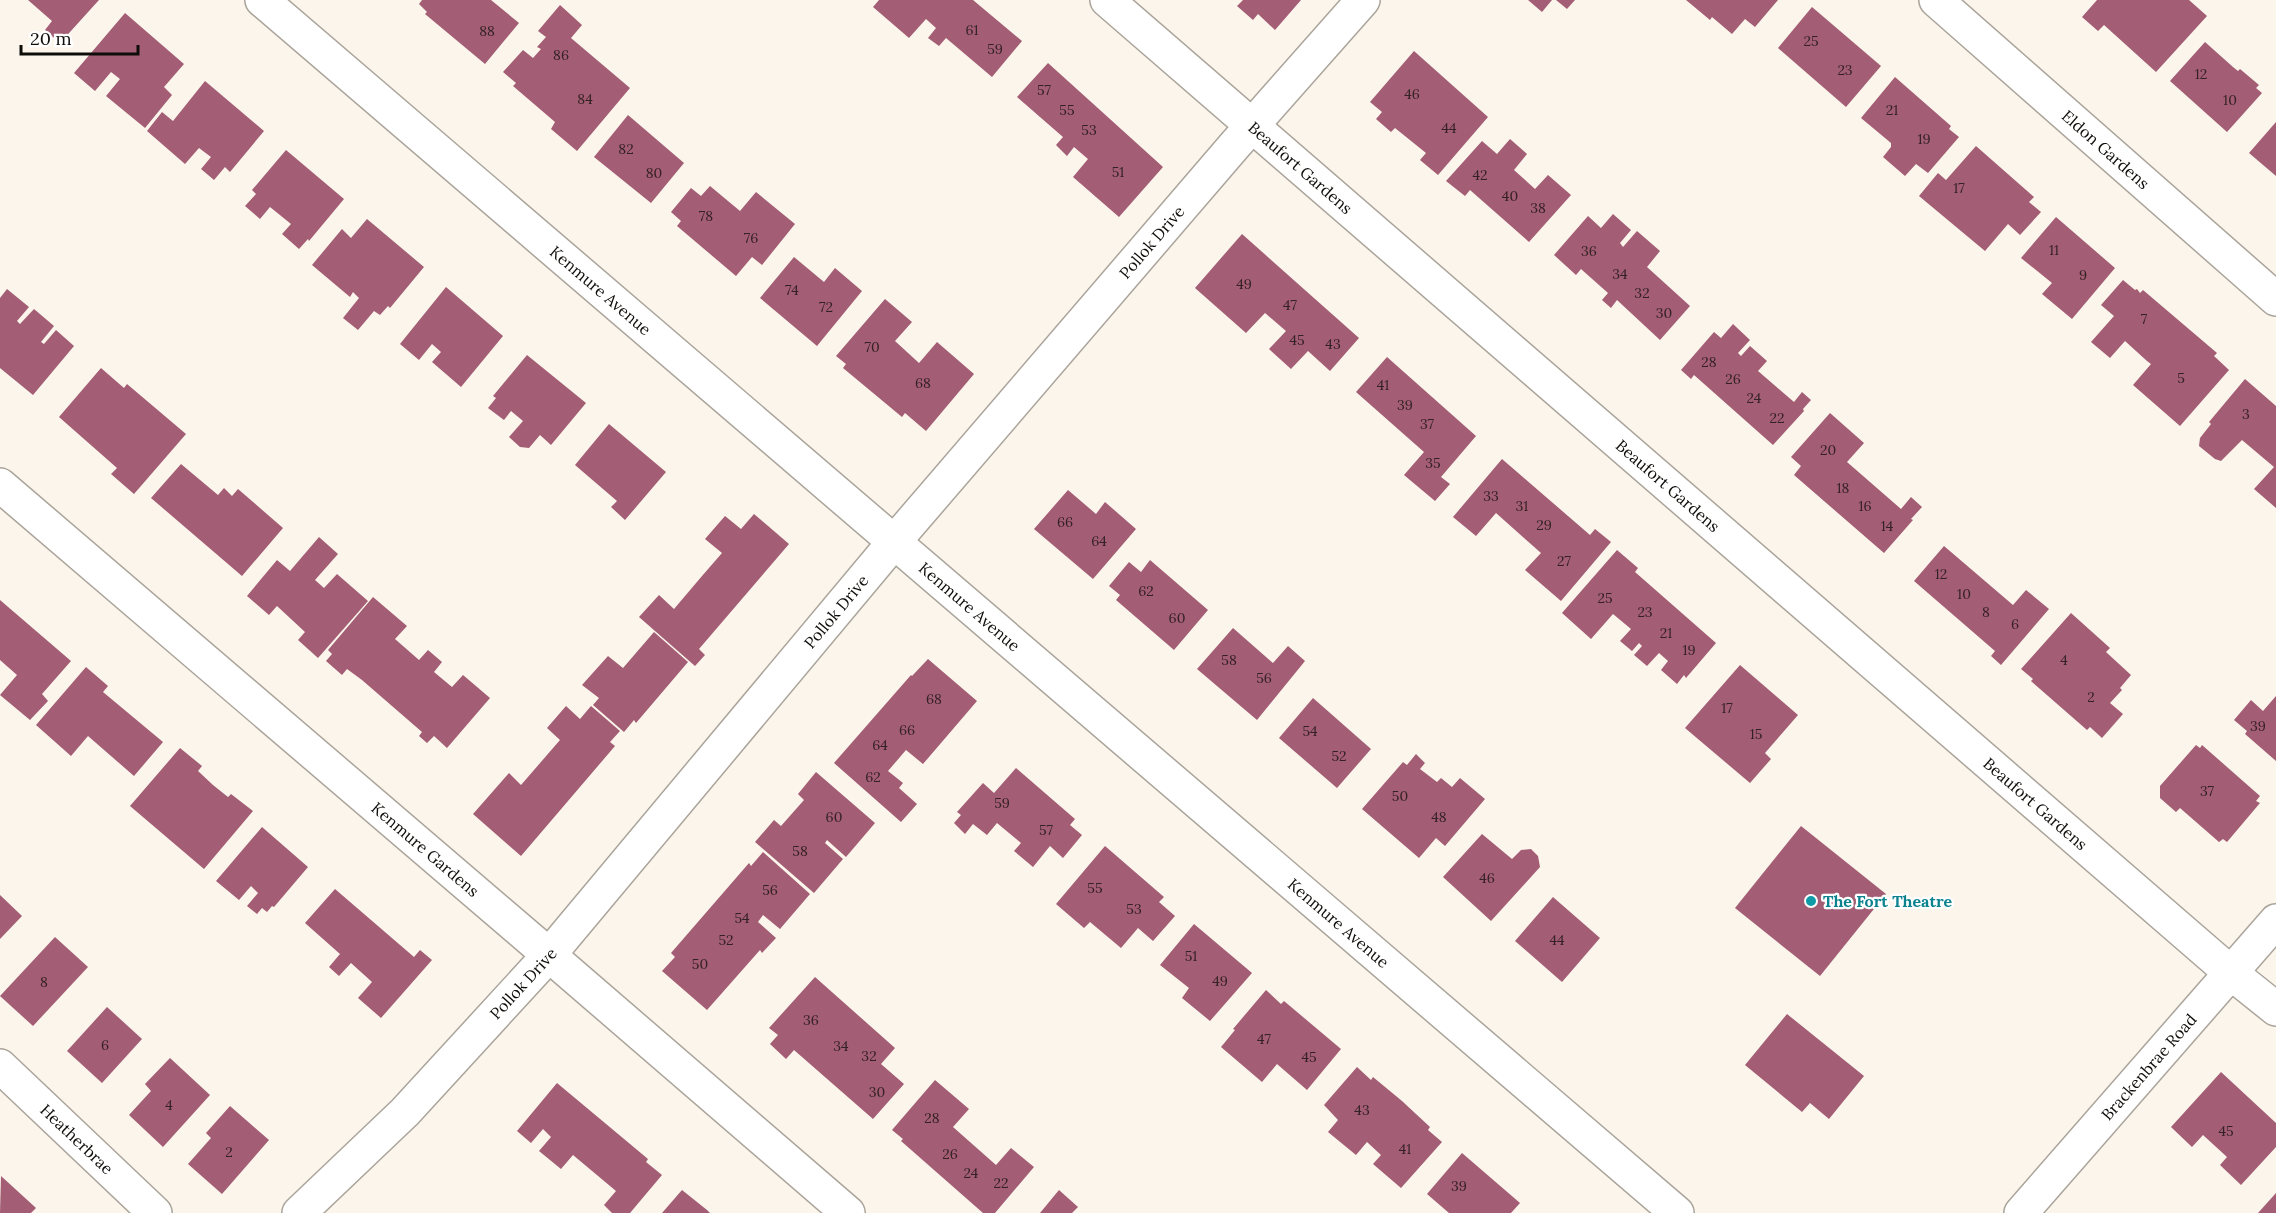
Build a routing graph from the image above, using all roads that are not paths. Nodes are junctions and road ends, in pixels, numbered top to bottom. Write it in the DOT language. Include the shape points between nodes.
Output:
graph roads {
  1 [pos="262,0"];
  2 [pos="1107,0"];
  3 [pos="1363,0"];
  4 [pos="1936,0"];
  5 [pos="1252,126"];
  6 [pos="2276,299"];
  7 [pos="0,485"];
  8 [pos="894,542"];
  9 [pos="2276,921"];
  10 [pos="549,955"];
  11 [pos="2231,973"];
  12 [pos="2276,1009"];
  13 [pos="0,1066"];
  14 [pos="155,1213"];
  15 [pos="299,1213"];
  16 [pos="848,1213"];
  17 [pos="1677,1213"];
  18 [pos="2021,1213"];
  1 -- 8 [label="street, Kenmure Avenue"];
  2 -- 5 [label="street, Beaufort Gardens"];
  3 -- 5 [label="street, Pollok Drive"];
  4 -- 6 [label="street, Eldon Gardens"];
  5 -- 8 [label="street, Pollok Drive"];
  5 -- 11 [label="street, Beaufort Gardens"];
  7 -- 10 [label="street, Kenmure Gardens"];
  8 -- 10 [label="street, Pollok Drive"];
  8 -- 17 [label="street, Kenmure Avenue"];
  9 -- 11 [label="street, Brackenbrae Road"];
  10 -- 15 [label="street, Pollok Drive" via="405,1112"];
  10 -- 16 [label="street, Kenmure Gardens"];
  11 -- 12 [label="street, Beaufort Gardens"];
  11 -- 18 [label="street, Brackenbrae Road"];
  13 -- 14 [label="street, Heatherbrae"];
}
